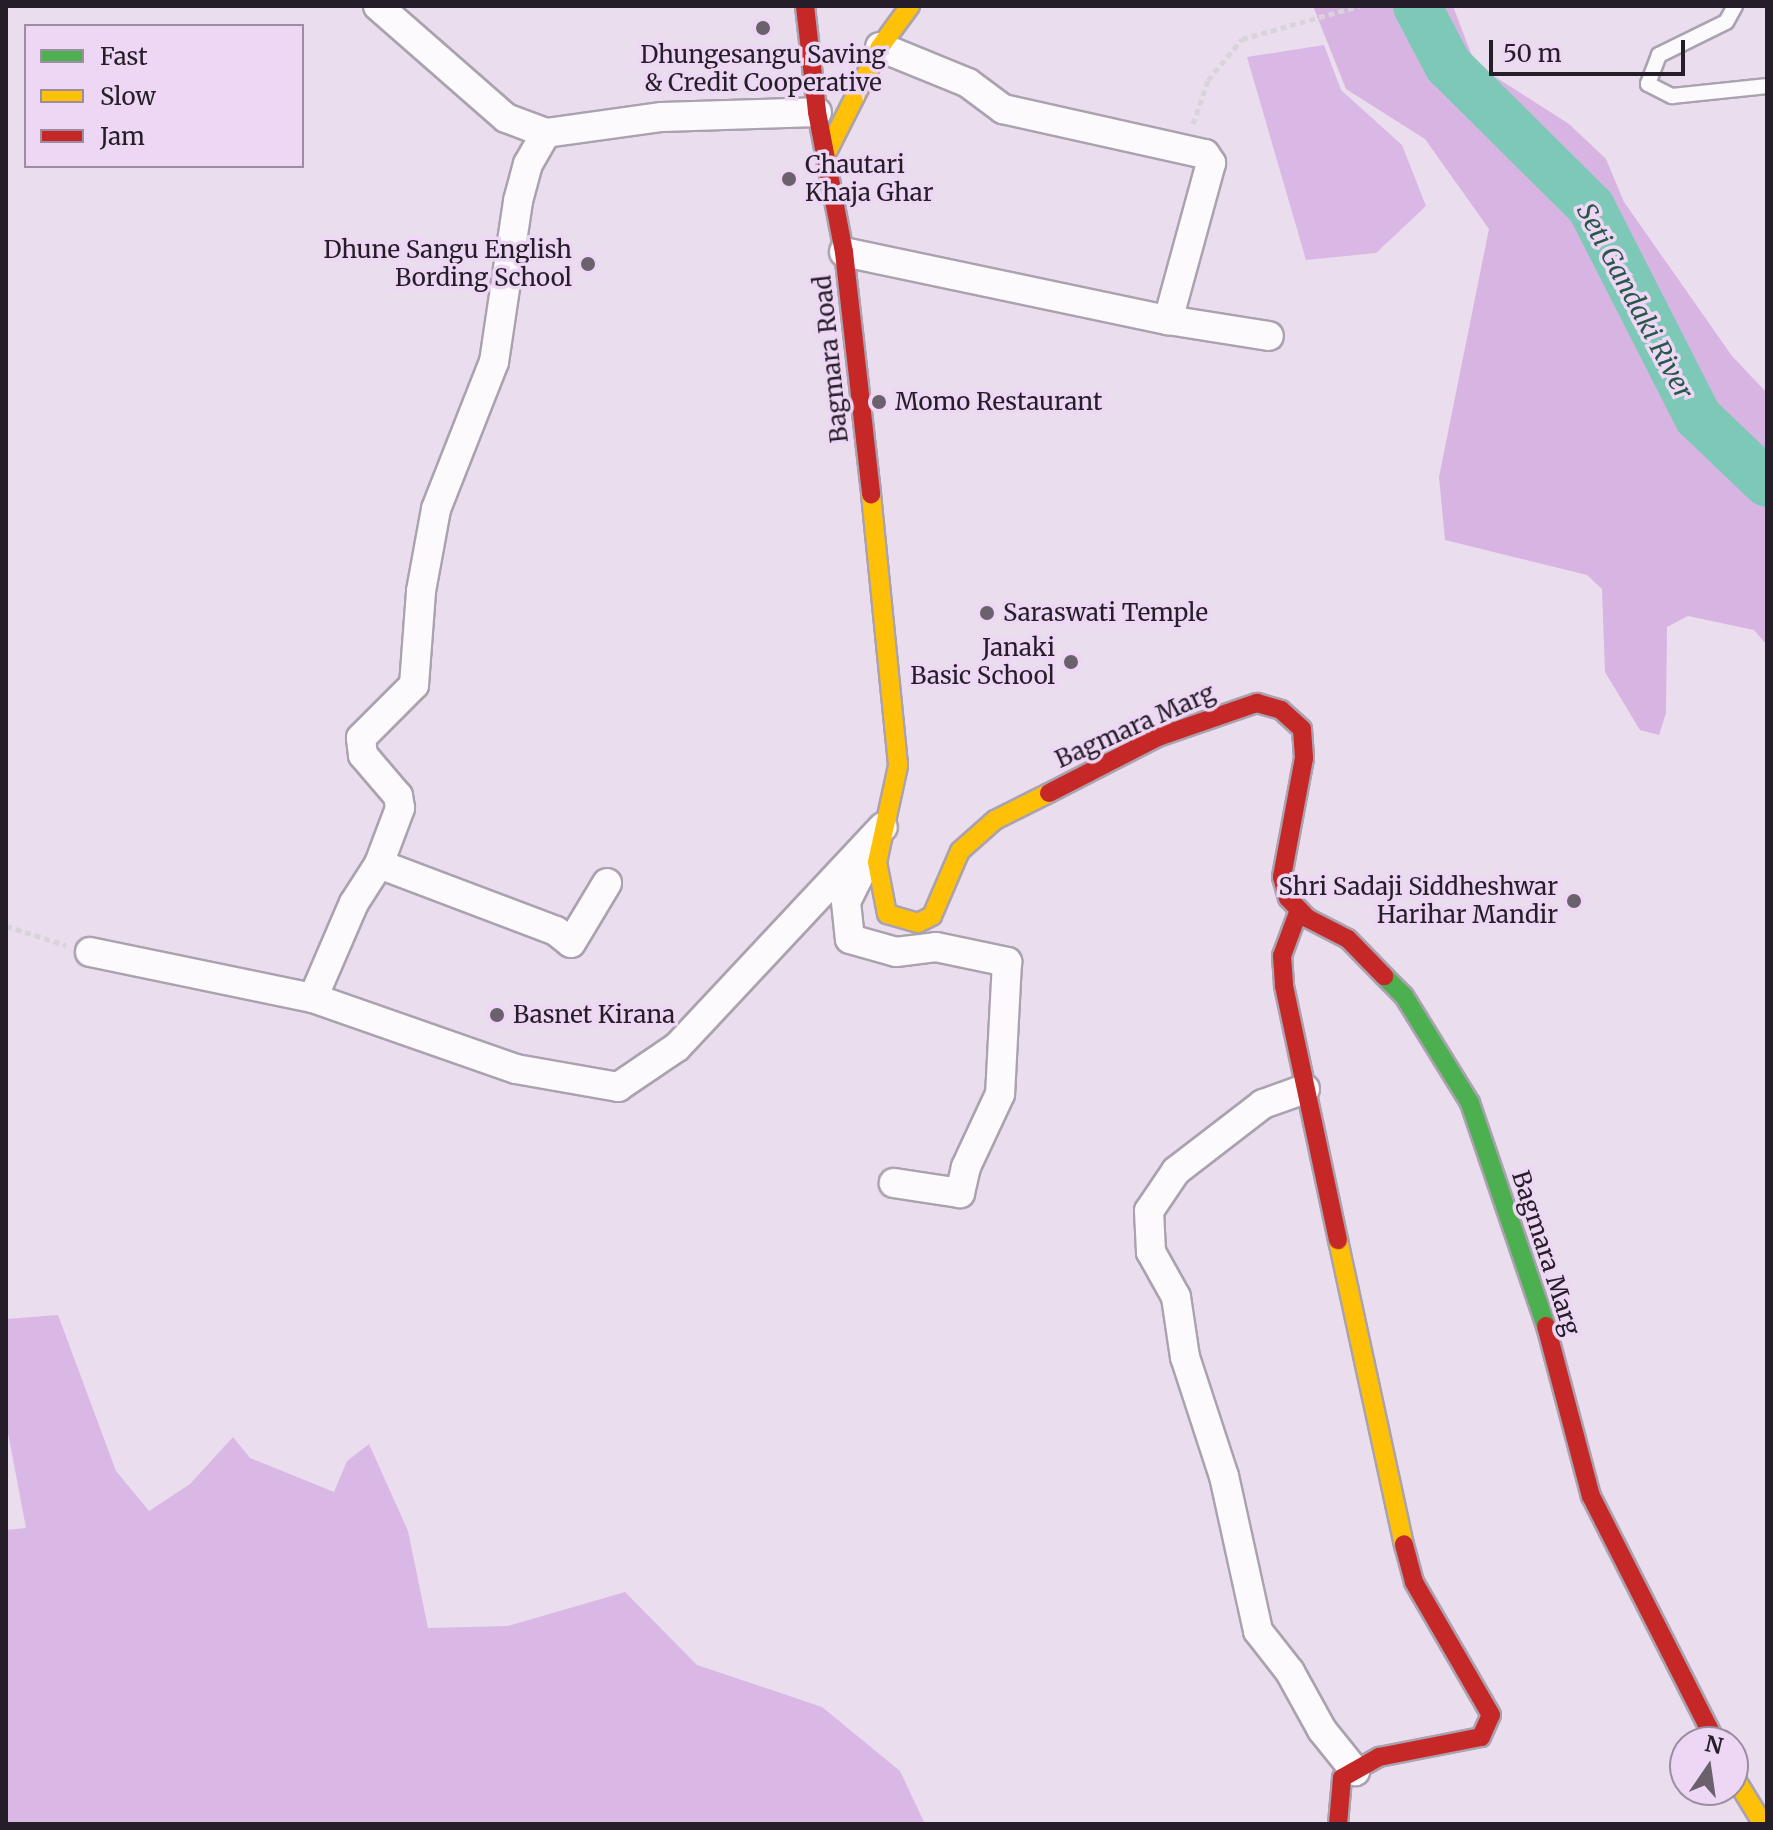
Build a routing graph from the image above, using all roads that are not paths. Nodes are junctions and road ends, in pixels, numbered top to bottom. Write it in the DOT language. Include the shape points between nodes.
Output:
graph roads {
  1 [pos="378,6"];
  2 [pos="805,6"];
  3 [pos="910,6"];
  4 [pos="1735,6"];
  5 [pos="880,47"];
  6 [pos="1767,86"];
  7 [pos="817,112"];
  8 [pos="546,133"];
  9 [pos="827,152"];
  10 [pos="844,252"];
  11 [pos="1168,320"];
  12 [pos="1269,336"];
  13 [pos="876,563"];
  14 [pos="884,827"];
  15 [pos="379,864"];
  16 [pos="607,883"];
  17 [pos="1299,910"];
  18 [pos="90,952"];
  19 [pos="313,998"];
  20 [pos="1305,1089"];
  21 [pos="894,1183"];
  22 [pos="1708,1726"];
  23 [pos="1355,1771"];
  24 [pos="1749,1801"];
  25 [pos="1338,1824"];
  26 [pos="1763,1824"];
  1 -- 8 [label="street" via="506,118"];
  2 -- 7 [label="main road"];
  3 -- 5 [label="main road"];
  4 -- 6 [label="lane" via="1726,22 1659,55 1648,84 1672,96"];
  5 -- 9 [label="main road"];
  5 -- 11 [label="street" via="968,83 1003,109 1205,154 1211,163"];
  7 -- 8 [label="street" via="662,117"];
  7 -- 9 [label="main road"];
  8 -- 15 [label="street" via="528,164 518,201 494,362 436,509 421,591 414,685 361,738 363,755 398,796 400,808"];
  9 -- 10 [label="main road, Bagmara Road"];
  10 -- 11 [label="street"];
  10 -- 13 [label="main road, Bagmara Road"];
  11 -- 12 [label="street"];
  13 -- 14 [label="main road, Bagmara Marg" via="898,766"];
  14 -- 17 [label="main road, Bagmara Marg" via="879,892 887,914 918,923 932,916 960,851 995,820 1158,737 1257,703 1281,710 1302,729 1304,758 1282,877 1288,898"];
  14 -- 19 [label="street" via="677,1047 618,1087 516,1069"];
  14 -- 21 [label="street" via="846,902 850,939 896,952 936,947 1007,962 1000,1094 966,1167 960,1193"];
  15 -- 16 [label="street" via="556,931 571,943"];
  15 -- 19 [label="street" via="354,903"];
  17 -- 20 [label="main road" via="1282,956"];
  17 -- 22 [label="main road, Bagmara Marg" via="1348,939 1404,996 1470,1103 1533,1278 1591,1496"];
  18 -- 19 [label="street"];
  20 -- 23 [label="street" via="1263,1104 1176,1171 1149,1211 1151,1252 1176,1297 1185,1357 1224,1476 1258,1631"];
  20 -- 23 [label="main road" via="1414,1582 1491,1715 1481,1737 1379,1757"];
  23 -- 25 [label="main road" via="1342,1778"];
  24 -- 26 [label="main road"];
}
